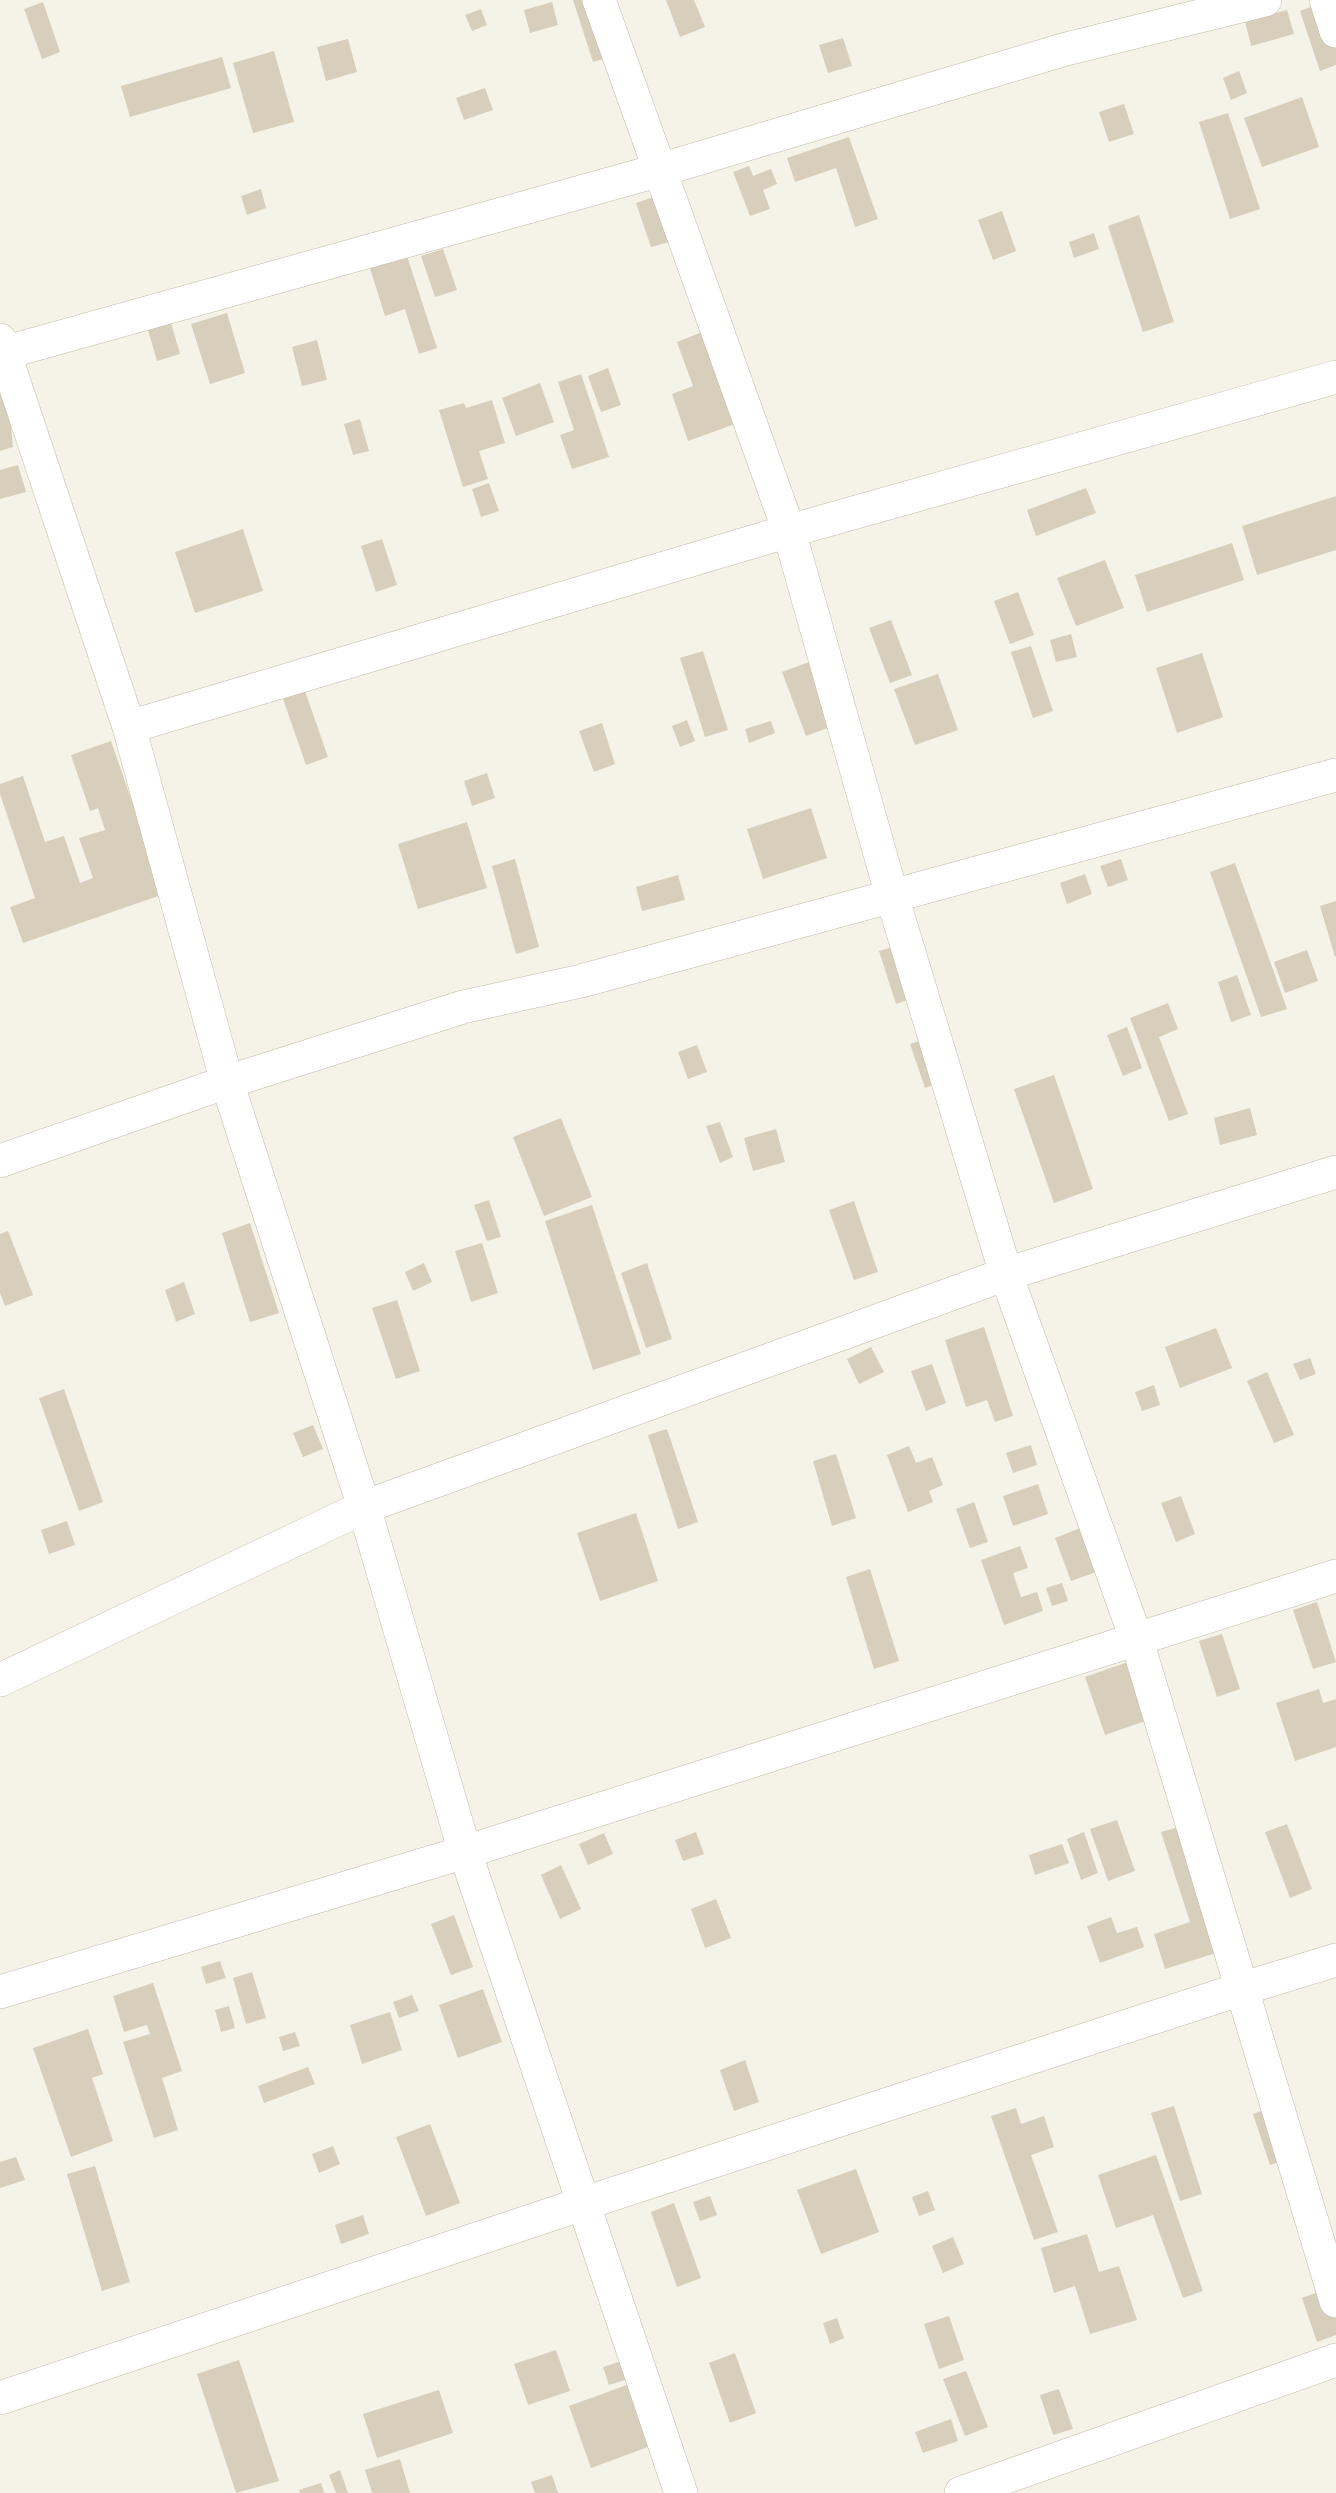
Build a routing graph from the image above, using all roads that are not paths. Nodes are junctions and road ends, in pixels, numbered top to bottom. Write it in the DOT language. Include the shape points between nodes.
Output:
graph roads {
  1 [pos="598,0"];
  2 [pos="1265,0"];
  3 [pos="1326,0"];
  4 [pos="1336,31"];
  5 [pos="660,170"];
  6 [pos="1,349"];
  7 [pos="1336,377"];
  8 [pos="789,531"];
  9 [pos="129,727"];
  10 [pos="1336,775"];
  11 [pos="892,896"];
  12 [pos="227,1082"];
  13 [pos="0,1161"];
  14 [pos="1336,1172"];
  15 [pos="1006,1274"];
  16 [pos="364,1508"];
  17 [pos="1336,1576"];
  18 [pos="1137,1641"];
  19 [pos="0,1680"];
  20 [pos="465,1852"];
  21 [pos="1336,1960"];
  22 [pos="1241,1989"];
  23 [pos="0,1992"];
  24 [pos="582,2204"];
  25 [pos="1336,2301"];
  26 [pos="1336,2360"];
  27 [pos="0,2398"];
  28 [pos="681,2493"];
  29 [pos="961,2493"];
  1 -- 5 [label="street"];
  2 -- 5 [label="street" via="1066,50"];
  3 -- 4 [label="street"];
  5 -- 6 [label="street"];
  5 -- 8 [label="street"];
  6 -- 9 [label="street"];
  7 -- 8 [label="street"];
  8 -- 9 [label="street"];
  8 -- 11 [label="street"];
  9 -- 12 [label="street"];
  10 -- 11 [label="street"];
  11 -- 12 [label="street" via="581,981 463,1007"];
  11 -- 15 [label="street"];
  12 -- 13 [label="street"];
  12 -- 16 [label="street"];
  14 -- 15 [label="street"];
  15 -- 16 [label="street"];
  15 -- 18 [label="street"];
  16 -- 19 [label="street"];
  16 -- 20 [label="street"];
  17 -- 18 [label="street"];
  18 -- 20 [label="street"];
  18 -- 22 [label="street"];
  20 -- 23 [label="street"];
  20 -- 24 [label="street"];
  21 -- 22 [label="street"];
  22 -- 24 [label="street"];
  22 -- 25 [label="street"];
  24 -- 27 [label="street"];
  24 -- 28 [label="street"];
  26 -- 29 [label="street"];
}
